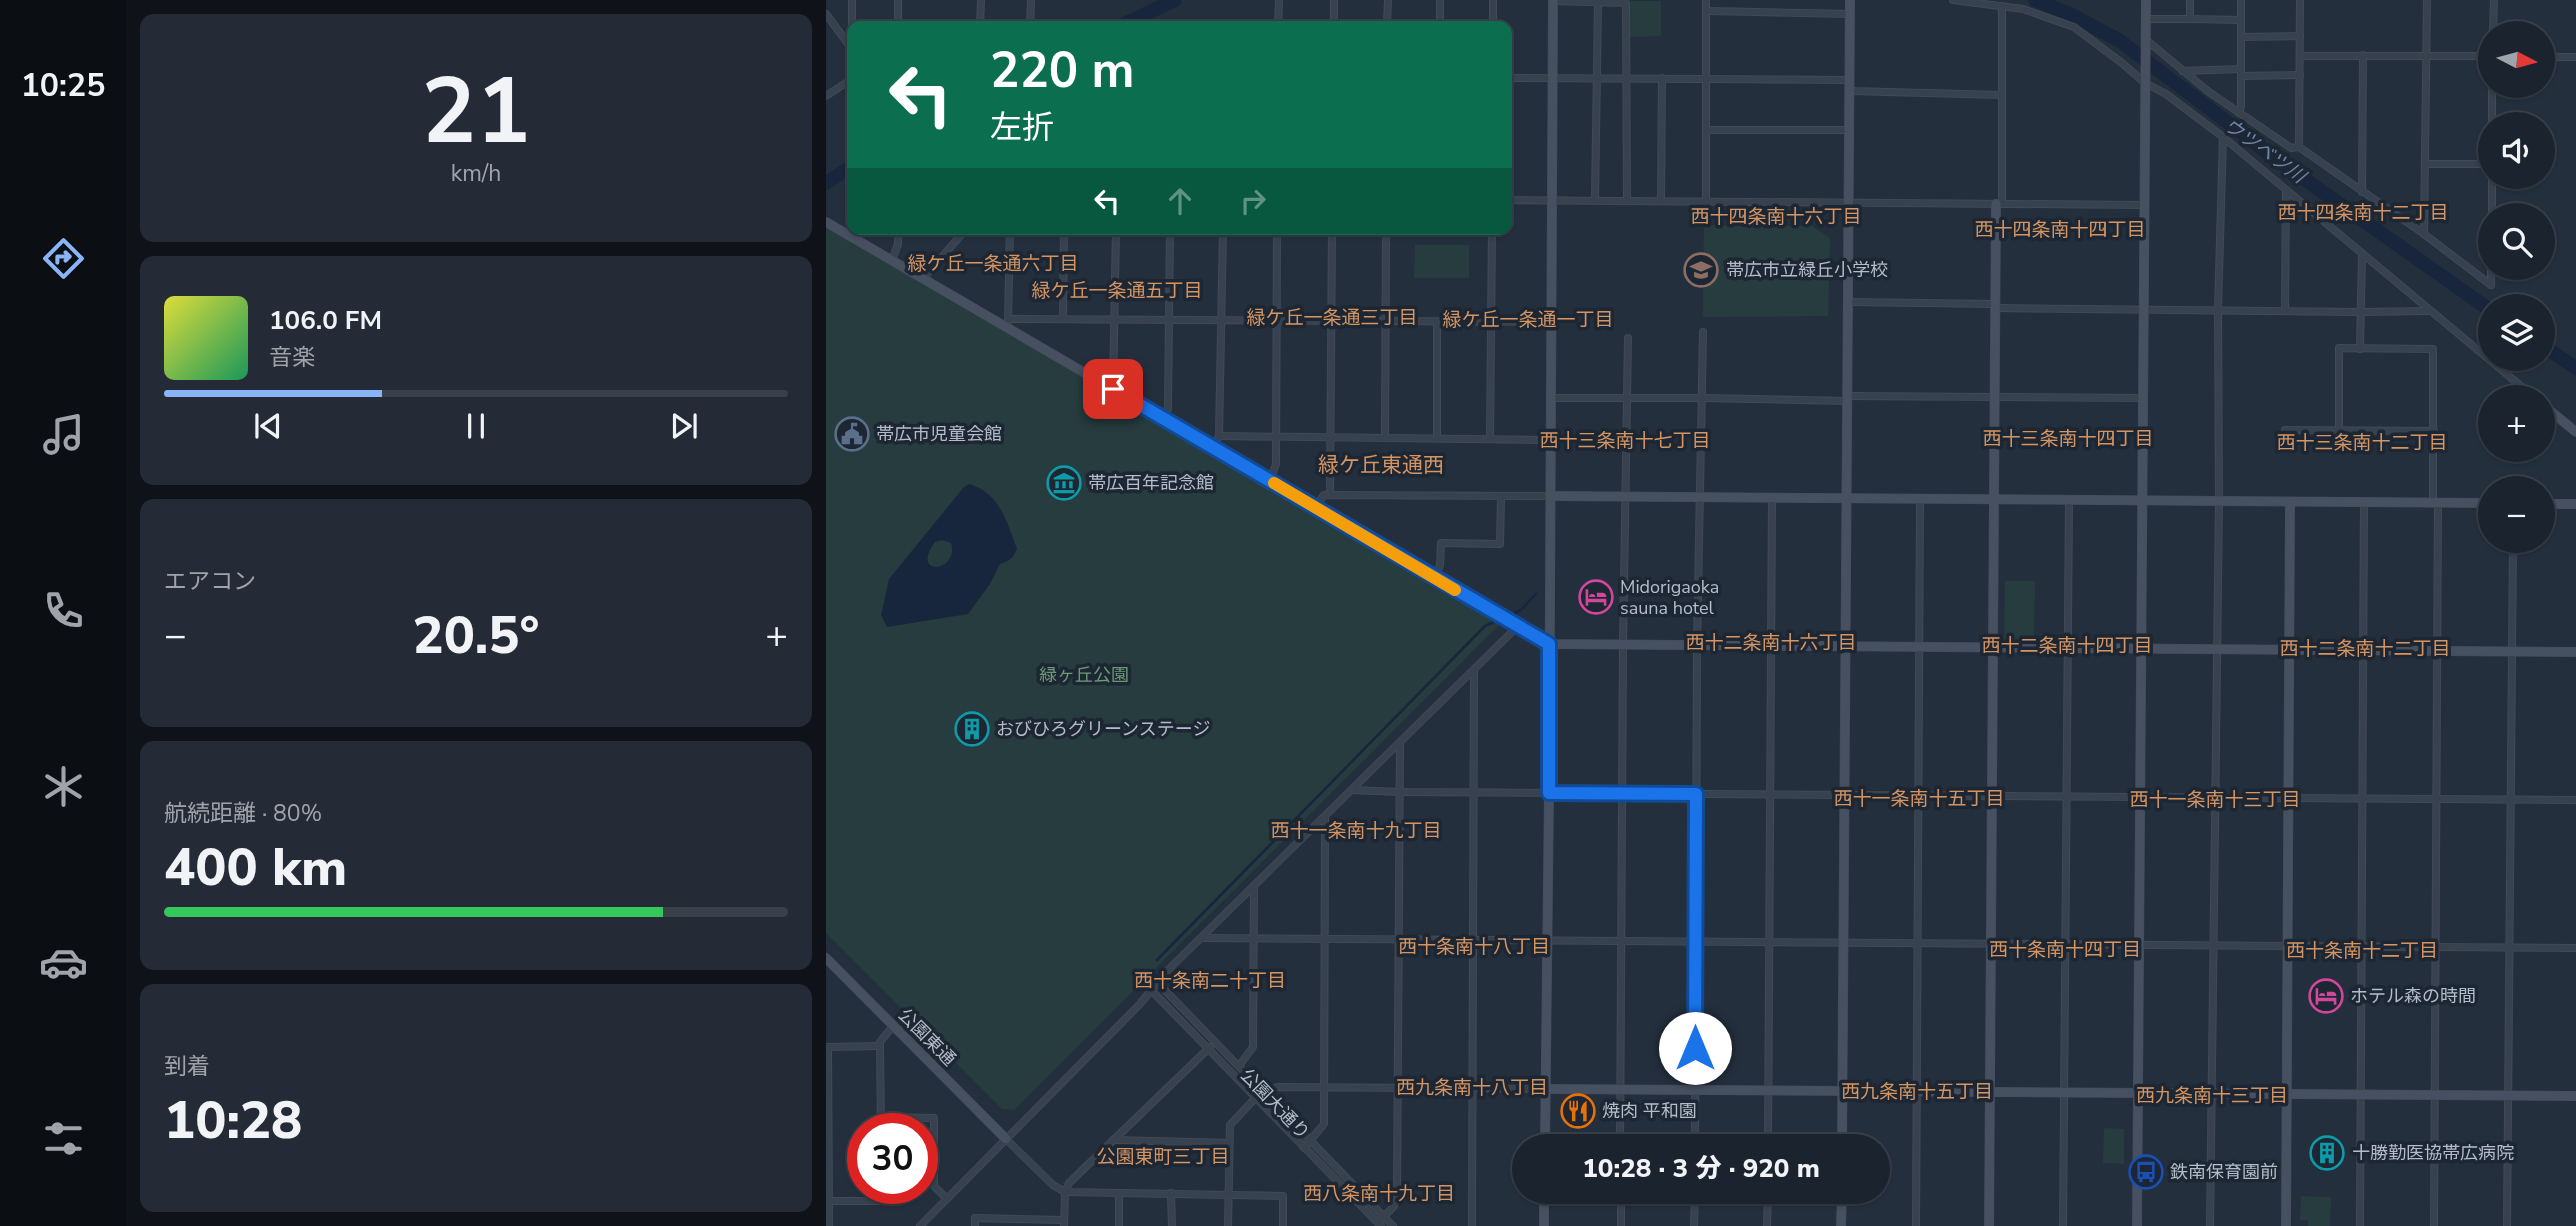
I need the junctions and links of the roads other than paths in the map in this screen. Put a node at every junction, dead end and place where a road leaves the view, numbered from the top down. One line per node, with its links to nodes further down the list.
1 (852, 0): 28 (street)
2 (898, 0): 29 (street)
3 (981, 0): 30 (street)
4 (1031, 0): 31 (street)
5 (1279, 0): 32 (street)
6 (1334, 0): 33 (street)
7 (1388, 0): 34 (street)
8 (1440, 0): 35 (street)
9 (1493, 0): 36 (street)
10 (1553, 0): 20 (street); 55 (street)
11 (1706, 0): 22 (street)
12 (1850, 0): 23 (street)
13 (1953, 0): 21 (street)
14 (2146, 0): 25 (street)
15 (2190, 0): 26 (street)
16 (2241, 0): 27 (street)
17 (2300, 0): 38 (street)
18 (2427, 0): 44 (street)
19 (2494, 0): 37 (street)
20 (1598, 2): 52 (street); 53 (street)
21 (2002, 6): 57 (street); 60 (street)
22 (1706, 11): 23 (street); 56 (street)
23 (1850, 13): 59 (street)
24 (826, 14): 40 (street)
25 (2146, 19): 26 (street); 41 (street)
26 (2190, 19): 27 (street)
27 (2241, 20): 39 (street)
28 (852, 21)
29 (898, 21)
30 (980, 21)
31 (1030, 21)
32 (1278, 21)
33 (1334, 21)
34 (1387, 21)
35 (1440, 21)
36 (1493, 21)
37 (2493, 21)
38 (2300, 36): 39 (street); 43 (street)
39 (2241, 37): 49 (street)
40 (847, 42)
41 (2145, 43): 48 (street); 57 (street)
42 (2363, 55): 43 (street); 44 (street); 70 (street)
43 (2300, 56): 50 (street)
44 (2427, 56): 45 (street); 67 (street)
45 (2478, 56)
46 (2555, 57): 47 (street)
47 (2576, 57)
48 (2183, 71): 49 (street); 62 (street)
49 (2241, 73): 50 (street); 62 (street)
50 (2300, 75): 66 (street)
51 (1512, 78): 55 (street)
52 (1596, 78): 53 (street); 55 (street); 73 (street)
53 (1627, 78): 54 (street); 74 (street)
54 (1662, 78): 56 (street); 75 (street)
55 (1552, 79): 72 (street)
56 (1707, 79): 59 (street); 63 (street)
57 (2145, 79): 65 (street); 79 (street)
58 (847, 82): 61 (street)
59 (1849, 86): 60 (street); 64 (street)
60 (2002, 95): 78 (street)
61 (826, 96)
62 (2239, 113): 66 (street)
63 (1706, 130): 64 (street); 76 (street)
64 (1849, 130): 77 (street)
65 (2223, 137): 69 (street); 102 (street)
66 (2299, 147): 70 (street)
67 (2425, 164): 68 (street); 82 (street)
68 (2478, 164)
69 (2286, 190): 95 (street); 103 (street)
70 (2362, 192): 82 (street)
71 (1512, 200): 72 (street)
72 (1552, 200): 73 (street); 116 (street)
73 (1595, 201): 74 (street)
74 (1627, 201): 75 (street)
75 (1661, 201): 76 (street)
76 (1706, 201): 77 (street)
77 (1848, 203): 78 (street); 99 (street)
78 (1999, 204): 79 (street); 100 (street)
79 (2145, 205): 101 (street)
80 (826, 222): 81 (street)
81 (847, 234)
82 (2424, 234): 97 (street)
83 (849, 235): 96 (street)
84 (898, 235): 96 (street)
85 (961, 235): 98 (street)
86 (1010, 235): 115 (street)
87 (1064, 235): 106 (street)
88 (1116, 235): 107 (street)
89 (1170, 235): 108 (street)
90 (1223, 235): 109 (street)
91 (1277, 235): 110 (street)
92 (1332, 235): 111 (street)
93 (1386, 235): 112 (street)
94 (1492, 235): 114 (street)
95 (2362, 255): 104 (street); 105 (street)
96 (892, 260): 98 (street)
97 (2478, 275)
98 (923, 278): 115 (street)
99 (1848, 302): 100 (street); 127 (street)
100 (1996, 306): 101 (street); 125 (street)
101 (2145, 309): 102 (street); 126 (street)
102 (2218, 309): 103 (street); 153 (street)
103 (2286, 310): 105 (street)
104 (2429, 311): 105 (street); 120 (street)
105 (2361, 312): 119 (street)
106 (1063, 319): 107 (street); 115 (street)
107 (1115, 320): 108 (street); 121 (street)
108 (1169, 320): 109 (street); 129 (street)
109 (1222, 320): 110 (street); 134 (street)
110 (1276, 321): 111 (street); 135 (street)
111 (1332, 321): 112 (street); 136 (street)
112 (1384, 321): 113 (street); 137 (street)
113 (1437, 322): 114 (street); 138 (street)
114 (1492, 322): 116 (street); 139 (street)
115 (1008, 323): 121 (street)
116 (1551, 323): 122 (street)
117 (1703, 332): 124 (street)
118 (1628, 338): 123 (street)
119 (2360, 349): 131 (street); 132 (street)
120 (2518, 385)
121 (1113, 389): 129 (street)
122 (1551, 398): 123 (street); 140 (street)
123 (1627, 398): 124 (street); 146 (street)
124 (1701, 398): 127 (street); 147 (street)
125 (1995, 398): 126 (street); 127 (street); 151 (street)
126 (2144, 398): 154 (street)
127 (1847, 399): 149 (street)
128 (2555, 415): 133 (street)
129 (1163, 419): 141 (street)
130 (2285, 430): 131 (street)
131 (2339, 432): 132 (street)
132 (2434, 432): 157 (street)
133 (2576, 432)
134 (1219, 436): 135 (street); 141 (street)
135 (1276, 437): 136 (street); 142 (street)
136 (1331, 437): 137 (street); 143 (street)
137 (1385, 438): 138 (street)
138 (1437, 438): 139 (street)
139 (1490, 438): 140 (street)
140 (1551, 440): 144 (street)
141 (1214, 448): 142 (street)
142 (1270, 481): 161 (street)
143 (1330, 495): 145 (street); 161 (street)
144 (1550, 496): 145 (street); 146 (street); 165 (street)
145 (1501, 497): 163 (street)
146 (1625, 497): 147 (street); 166 (street)
147 (1699, 498): 148 (street); 168 (street)
148 (1772, 498): 149 (street); 167 (street)
149 (1846, 499): 150 (street); 169 (street)
150 (1920, 499): 151 (street); 170 (street)
151 (1995, 500): 152 (street); 171 (street)
152 (2069, 500): 154 (street); 172 (street)
153 (2219, 501): 154 (street); 155 (street); 174 (street)
154 (2143, 502): 173 (street)
155 (2290, 502): 156 (street); 175 (street)
156 (2364, 502): 157 (street); 176 (street)
157 (2436, 503): 158 (street); 177 (street)
158 (2478, 503)
159 (2555, 504): 160 (street)
160 (2576, 504)
161 (1315, 507): 163 (street)
162 (2513, 553): 178 (street)
163 (1435, 577): 164 (street)
164 (1518, 626): 165 (street); 180 (street)
165 (1549, 644): 166 (street); 185 (street)
166 (1623, 645): 168 (street); 186 (street)
167 (1770, 645): 168 (street); 169 (street); 188 (street)
168 (1697, 646): 187 (street)
169 (1844, 646): 170 (street); 189 (street)
170 (1920, 647): 171 (street); 190 (street)
171 (1993, 648): 172 (street); 191 (street)
172 (2067, 648): 173 (street); 192 (street)
173 (2141, 649): 174 (street); 193 (street)
174 (2216, 649): 175 (street); 194 (street)
175 (2290, 650): 176 (street); 195 (street)
176 (2364, 650): 177 (street); 196 (street)
177 (2437, 650): 178 (street); 198 (street)
178 (2512, 651): 179 (street); 197 (street)
179 (2576, 652)
180 (1474, 671): 181 (street); 184 (street)
181 (1400, 744): 182 (street); 183 (street)
182 (1352, 790): 183 (street); 200 (street)
183 (1400, 792): 184 (street); 205 (street)
184 (1474, 792): 185 (street); 206 (street)
185 (1549, 793): 186 (street); 207 (street)
186 (1622, 793): 187 (street); 208 (street)
187 (1696, 794): 188 (street); 209 (street)
188 (1770, 794): 189 (street); 210 (street)
189 (1844, 795): 190 (street); 211 (street)
190 (1919, 795): 191 (street); 212 (street)
191 (1992, 796): 192 (street); 213 (street)
192 (2066, 796): 193 (street); 214 (street)
193 (2141, 796): 194 (street); 215 (street)
194 (2215, 798): 195 (street); 216 (street)
195 (2289, 798): 196 (street); 217 (street)
196 (2362, 799): 198 (street); 218 (street)
197 (2510, 799): 198 (street); 199 (street); 220 (street)
198 (2437, 800): 219 (street)
199 (2576, 800)
200 (1325, 817): 201 (street); 204 (street)
201 (1254, 887): 202 (street); 203 (street)
202 (1202, 938): 203 (street); 223 (street)
203 (1253, 939): 204 (street); 230 (street)
204 (1324, 939): 205 (street); 231 (street)
205 (1399, 940): 206 (street); 232 (street)
206 (1474, 941): 207 (street); 233 (street)
207 (1548, 942): 208 (street); 234 (street)
208 (1621, 942): 209 (street); 235 (street)
209 (1695, 942): 210 (street); 236 (street)
210 (1770, 942): 211 (street); 237 (street)
211 (1843, 943): 212 (street); 239 (street)
212 (1917, 944): 213 (street); 240 (street)
213 (1991, 944): 214 (street); 241 (street)
214 (2066, 945): 215 (street); 242 (street)
215 (2139, 945): 216 (street); 243 (street)
216 (2212, 945): 217 (street); 244 (street)
217 (2288, 946): 218 (street); 245 (street)
218 (2360, 947): 219 (street); 246 (street)
219 (2435, 947): 220 (street); 247 (street)
220 (2509, 948): 221 (street); 248 (street)
221 (2576, 948)
222 (826, 958): 225 (street, 公園東通)
223 (1157, 982): 224 (street); 226 (street, 公園大通り)
224 (1151, 990): 229 (street, 公園大通り); 257 (street)
225 (893, 1026): 227 (street); 257 (street, 公園東通)
226 (1214, 1043): 229 (street); 230 (street, 公園大通り)
227 (880, 1046): 228 (street); 251 (street)
228 (827, 1047): 268 (street)
229 (1207, 1049): 250 (street, 公園大通り); 258 (street)
230 (1239, 1066): 238 (street, 公園大通り)
231 (1325, 1087): 232 (street); 238 (street); 259 (street)
232 (1399, 1088): 233 (street); 275 (street)
233 (1471, 1089): 234 (street); 286 (street)
234 (1545, 1089): 235 (street); 252 (street)
235 (1620, 1090): 236 (street); 253 (street)
236 (1695, 1090): 237 (street); 254 (street)
237 (1769, 1090): 239 (street); 255 (street)
238 (1262, 1091): 250 (street); 259 (street, 公園大通り)
239 (1843, 1091): 240 (street); 256 (street)
240 (1916, 1091): 241 (street); 292 (street)
241 (1990, 1092): 242 (street); 293 (street)
242 (2064, 1093): 243 (street); 294 (street)
243 (2138, 1094): 244 (street); 295 (street)
244 (2212, 1094): 245 (street); 296 (street)
245 (2287, 1095): 246 (street); 297 (street)
246 (2361, 1095): 247 (street); 298 (street)
247 (2434, 1096): 248 (street); 299 (street)
248 (2507, 1096): 249 (street); 300 (street)
249 (2576, 1096)
250 (1256, 1098): 260 (street); 261 (street, 公園大通り)
251 (881, 1113)
252 (1545, 1134)
253 (1620, 1134)
254 (1695, 1134)
255 (1768, 1134)
256 (1842, 1134)
257 (1006, 1139): 263 (street); 267 (street)
258 (1113, 1140): 260 (street); 263 (street)
259 (1311, 1141): 261 (street); 275 (street, 公園大通り)
260 (1229, 1143): 266 (street)
261 (1304, 1148): 277 (street, 公園大通り)
262 (938, 1190): 267 (street)
263 (1065, 1192): 264 (street); 276 (street)
264 (1119, 1193): 265 (street); 281 (street)
265 (1171, 1193): 266 (street); 282 (street)
266 (1229, 1194): 283 (street); 284 (street)
267 (947, 1199): 279 (street)
268 (827, 1200): 269 (street); 278 (street)
269 (847, 1200)
270 (1544, 1204): 287 (street)
271 (1621, 1204): 288 (street)
272 (1695, 1204): 289 (street)
273 (1768, 1204): 290 (street)
274 (1842, 1204): 291 (street)
275 (1383, 1217): 277 (street); 285 (street, 公園大通り)
276 (1064, 1223): 280 (street)
277 (1379, 1224)
278 (829, 1226)
279 (920, 1226)
280 (975, 1226)
281 (1119, 1226)
282 (1172, 1226)
283 (1228, 1226)
284 (1283, 1226)
285 (1393, 1226)
286 (1472, 1226)
287 (1544, 1226)
288 (1621, 1226)
289 (1694, 1226)
290 (1767, 1226)
291 (1841, 1226)
292 (1916, 1226)
293 (1989, 1226)
294 (2063, 1226)
295 (2137, 1226)
296 (2210, 1226)
297 (2286, 1226)
298 (2360, 1226)
299 (2434, 1226)
300 (2507, 1226)

